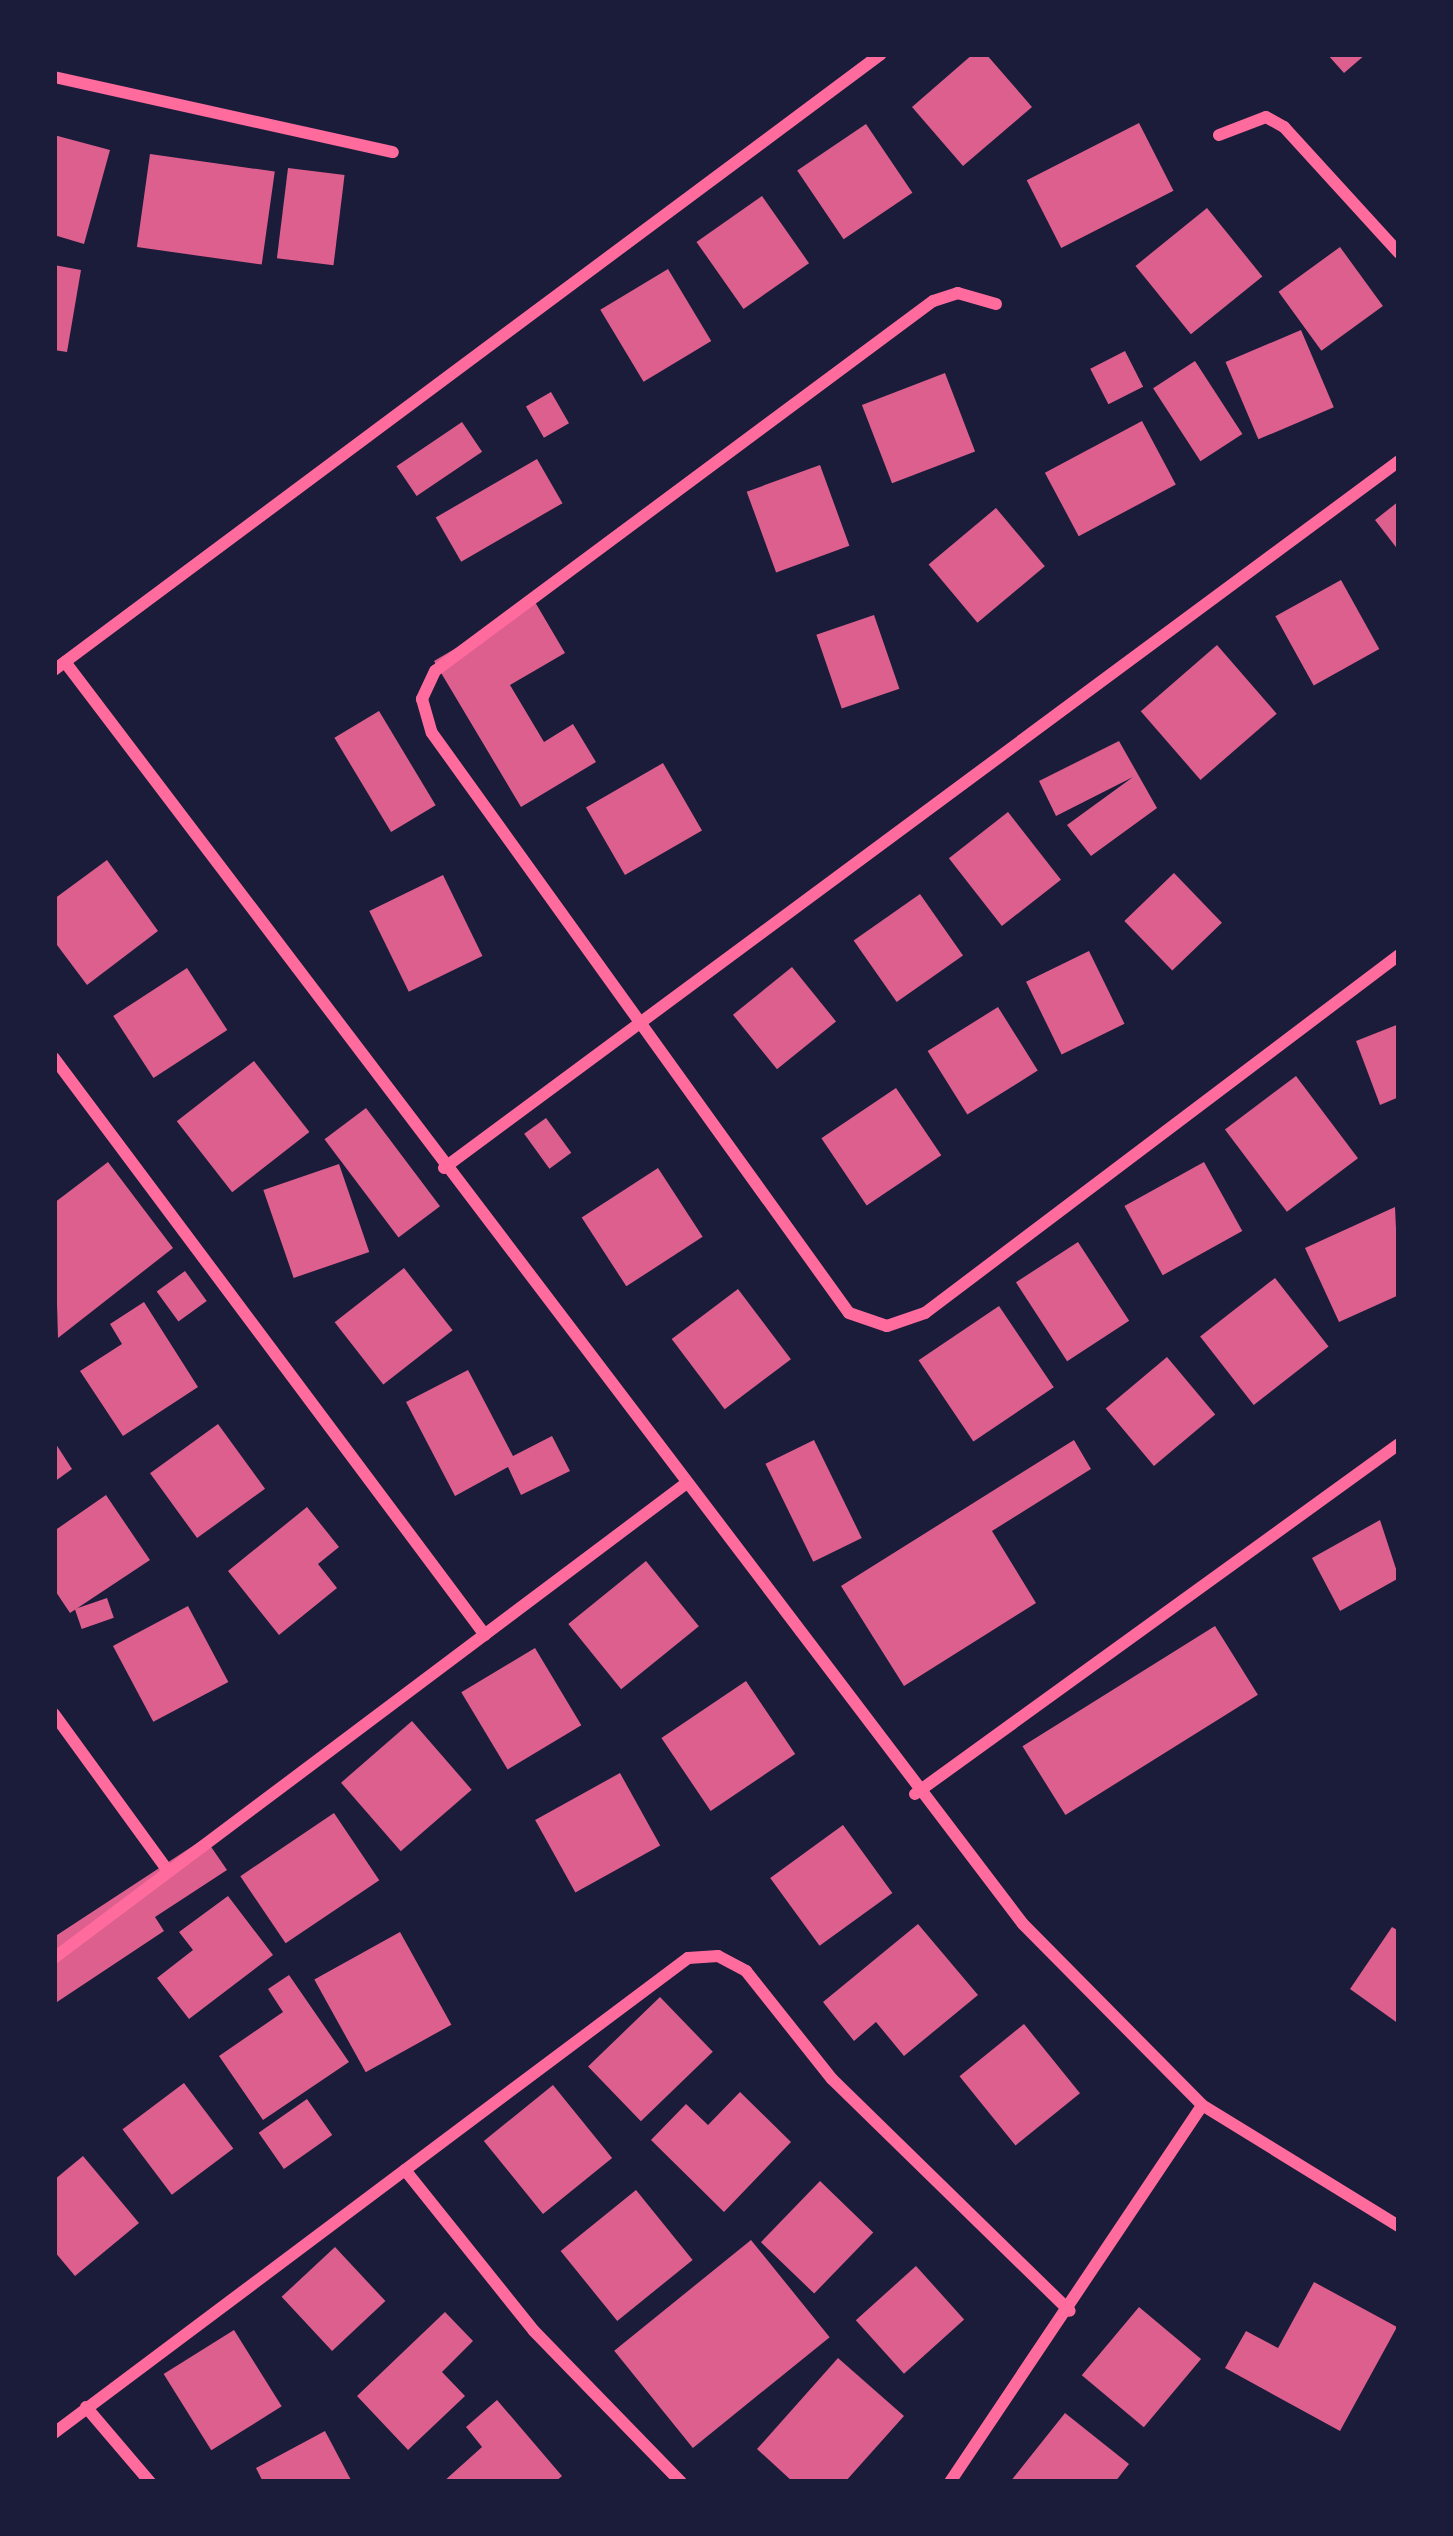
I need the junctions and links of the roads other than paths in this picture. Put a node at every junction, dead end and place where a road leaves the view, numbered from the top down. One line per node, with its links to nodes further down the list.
1 (881, 54): 8 (street)
2 (54, 77): 4 (street)
3 (1219, 135): 5 (street)
4 (393, 152)
5 (1399, 254)
6 (996, 304): 10 (street)
7 (1399, 460): 10 (street)
8 (59, 666): 12 (street)
9 (1399, 956): 10 (street)
10 (634, 1028): 12 (street)
11 (54, 1058): 15 (street)
12 (444, 1168): 14 (street)
13 (1399, 1444): 17 (street)
14 (684, 1485): 15 (street); 17 (street)
15 (484, 1635): 18 (street)
16 (54, 1714): 18 (street)
17 (915, 1794): 20 (street)
18 (169, 1872): 19 (street)
19 (54, 1958)
20 (1202, 2105): 22 (street); 23 (street)
21 (405, 2170): 23 (street); 24 (street); 27 (street)
22 (1399, 2226)
23 (1070, 2311): 28 (street)
24 (86, 2407): 25 (street); 26 (street)
25 (54, 2433)
26 (149, 2482)
27 (681, 2482)
28 (950, 2482)

